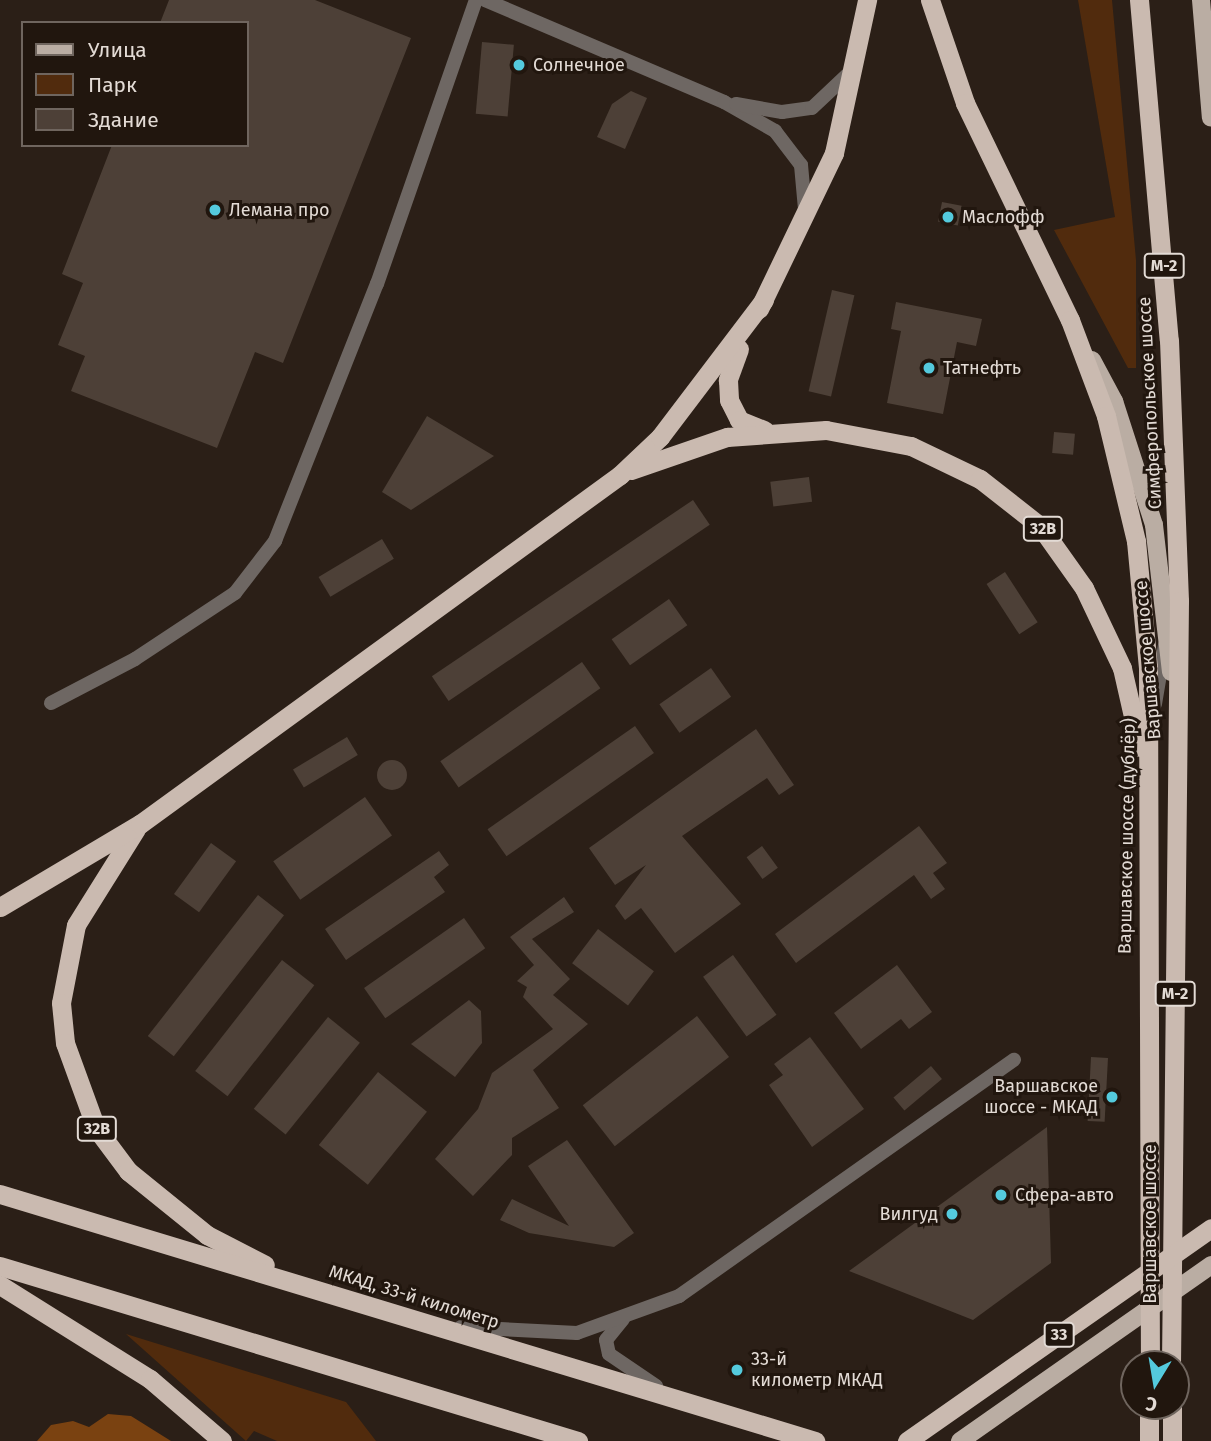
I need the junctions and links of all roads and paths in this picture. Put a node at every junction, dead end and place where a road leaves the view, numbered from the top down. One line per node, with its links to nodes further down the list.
1 (476, 0): 17 (street)
2 (485, 0): 8 (street)
3 (867, 0): 7 (highway)
4 (930, 0): 12 (highway, Варшавское шоссе)
5 (1139, 0): 15 (highway, Симферопольское шоссе / М-2)
6 (1201, 0): 9 (main road)
7 (859, 56): 8 (street); 10 (highway)
8 (724, 102): 10 (street)
9 (1211, 118)
10 (806, 221): 11 (highway)
11 (764, 300): 13 (highway); 14 (highway)
12 (1070, 320): 16 (main road, Варшавское шоссе); 18 (highway, Варшавское шоссе (дублёр))
13 (779, 432): 14 (highway, 32B); 19 (highway, 32B)
14 (620, 475): 21 (highway)
15 (1178, 533): 16 (street); 20 (highway, Симферопольское шоссе / М-2)
16 (1167, 630): 18 (street); 20 (main road, Варшавское шоссе)
17 (51, 703)
18 (1149, 735): 19 (highway, Варшавское шоссе (дублёр))
19 (1150, 795): 32 (highway, Варшавское шоссе (дублёр))
20 (1182, 805): 33 (highway, Варшавское шоссе / М-2)
21 (140, 824): 22 (highway); 29 (highway, 32B)
22 (0, 907)
23 (1014, 1060): 30 (street)
24 (0, 1194): 29 (highway, МКАД, 33-й километр)
25 (1211, 1228): 40 (highway, 33)
26 (1211, 1265): 41 (main road)
27 (0, 1266): 38 (highway)
28 (0, 1284): 37 (highway)
29 (370, 1306): 31 (highway, МКАД, 33-й километр)
30 (624, 1318): 31 (street); 34 (street)
31 (412, 1319): 34 (highway, МКАД, 33-й километр)
32 (1150, 1350)
33 (1171, 1350)
34 (716, 1411): 39 (highway, МКАД, 33-й километр)
35 (1149, 1420): 42 (highway)
36 (1171, 1420): 43 (highway)
37 (222, 1441)
38 (578, 1441)
39 (815, 1441)
40 (908, 1441)
41 (960, 1441)
42 (1149, 1441)
43 (1172, 1441)

